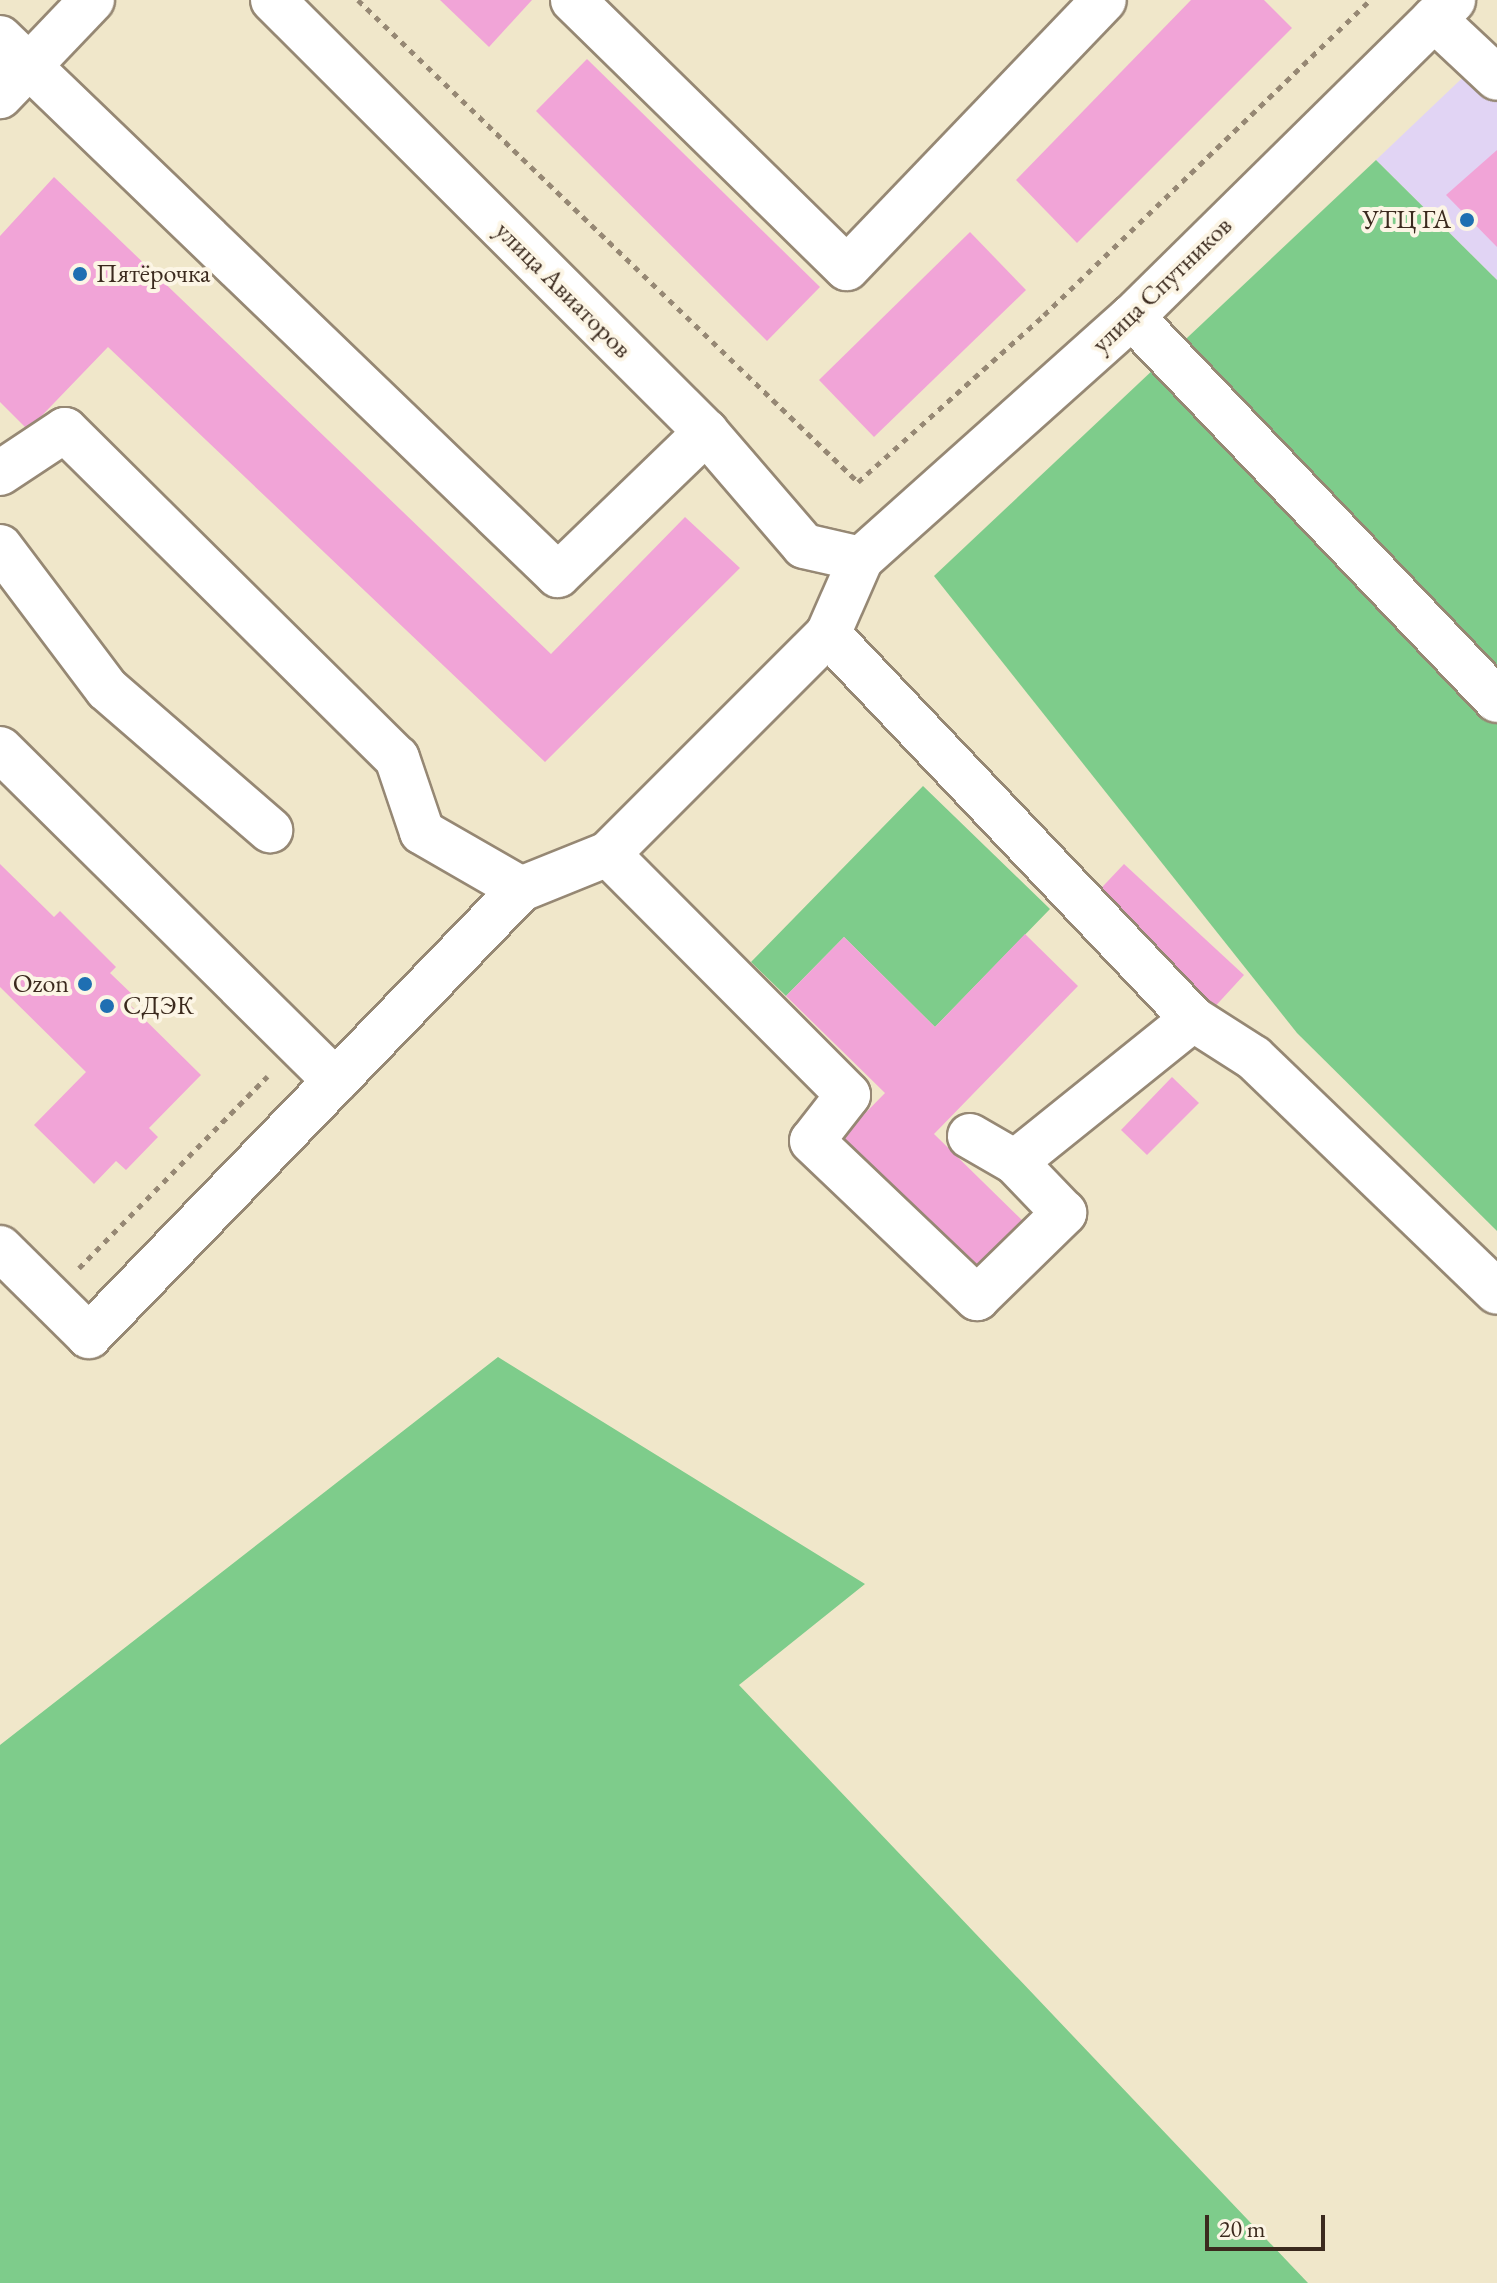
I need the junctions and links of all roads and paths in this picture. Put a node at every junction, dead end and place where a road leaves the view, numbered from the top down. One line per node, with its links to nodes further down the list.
1 (92, 0): 6 (street)
2 (273, 0): 9 (street, улица Авиаторов)
3 (573, 0): 4 (street)
4 (1104, 0)
5 (1444, 9): 7 (street); 8 (street, улица Спутников)
6 (10, 67): 9 (street)
7 (1497, 78)
8 (1132, 317): 12 (street, улица Спутников); 14 (street)
9 (706, 432): 12 (street, улица Авиаторов)
10 (0, 473): 18 (street)
11 (0, 547): 16 (street)
12 (861, 559): 13 (street)
13 (828, 634): 17 (street); 19 (street)
14 (1497, 700)
15 (0, 749): 21 (street)
16 (270, 830)
17 (608, 854): 18 (street); 23 (street)
18 (521, 889): 21 (street)
19 (1193, 1019): 23 (street); 25 (street)
20 (273, 1071): 26 (path)
21 (335, 1081): 26 (street)
22 (970, 1136): 23 (street)
23 (1015, 1162)
24 (0, 1248): 26 (street)
25 (1497, 1292)
26 (50, 1297)

